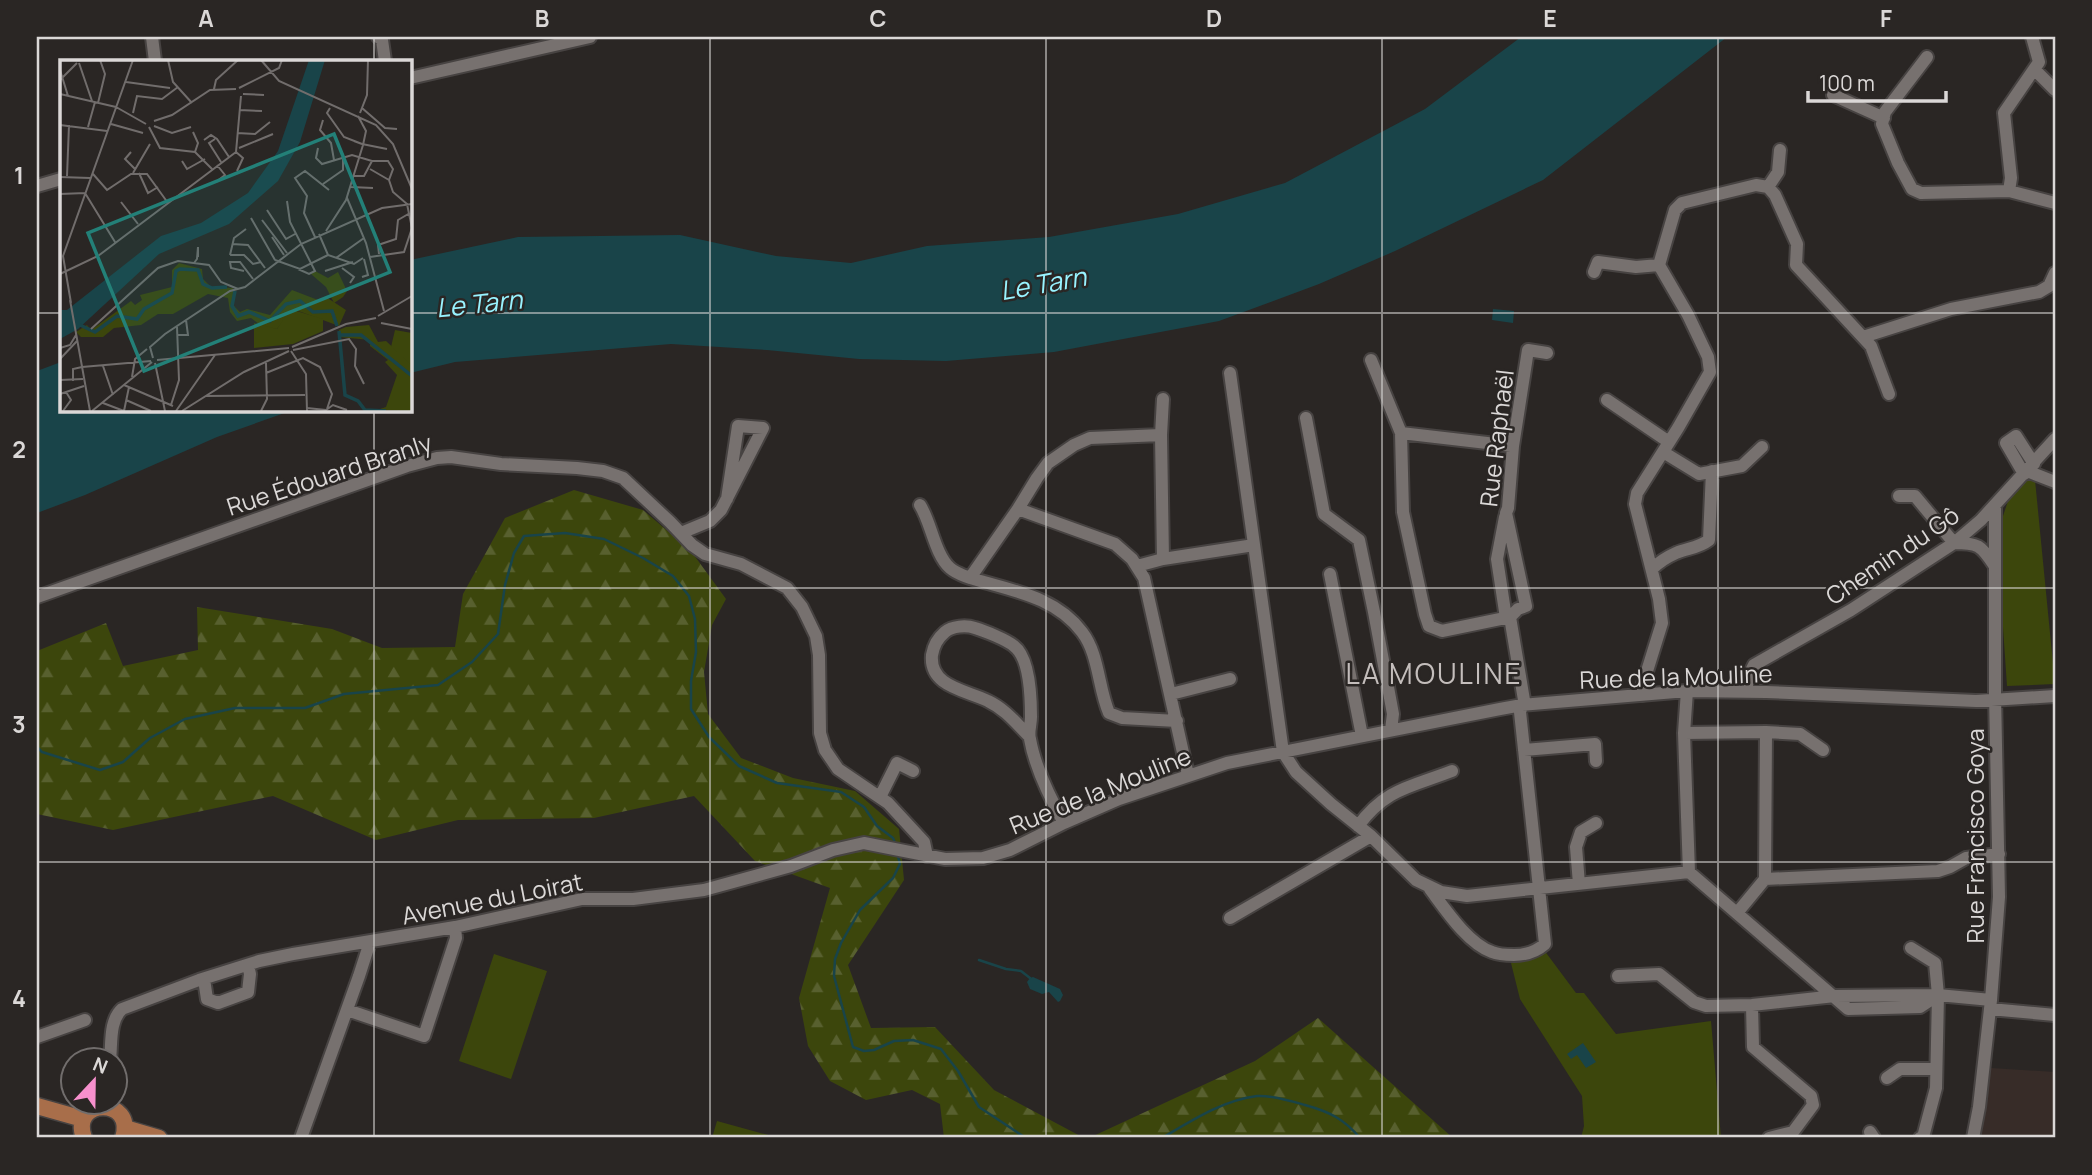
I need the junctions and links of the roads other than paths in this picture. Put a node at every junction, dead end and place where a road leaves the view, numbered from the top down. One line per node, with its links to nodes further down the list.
1 (152, 37): 7 (street)
2 (378, 37): 8 (street)
3 (590, 37): 5 (street)
4 (2032, 37): 9 (street)
5 (547, 42): 10 (street)
6 (1927, 57): 13 (street)
7 (155, 60)
8 (385, 60)
9 (2035, 70): 11 (street); 18 (street)
10 (411, 78)
11 (2055, 90)
12 (1833, 95): 13 (street)
13 (1884, 118): 18 (street)
14 (1780, 150): 17 (street)
15 (60, 179): 16 (street)
16 (37, 186)
17 (1768, 187): 20 (street); 23 (street)
18 (2009, 191): 19 (street)
19 (2055, 203)
20 (1659, 265): 21 (street); 35 (street)
21 (1594, 272)
22 (2055, 273): 23 (street)
23 (1863, 337): 27 (street)
24 (1547, 353): 34 (street, Rue Raphaël)
25 (1371, 360): 31 (street)
26 (1230, 373): 49 (street)
27 (1889, 394)
28 (1163, 399): 32 (street)
29 (1607, 400): 35 (street)
30 (1306, 418): 68 (street)
31 (1401, 433): 34 (street); 58 (street)
32 (1161, 435): 44 (street); 51 (street)
33 (2055, 440): 37 (street, Chemin du Gô)
34 (1513, 446): 45 (street, Rue Raphaël)
35 (1666, 447): 38 (street); 54 (street)
36 (1762, 447): 38 (street)
37 (2028, 470): 39 (street); 43 (street, Chemin du Gô)
38 (1712, 471): 54 (street)
39 (2055, 482)
40 (1899, 496): 48 (street)
41 (727, 499): 41 (street); 47 (street)
42 (920, 505): 56 (street)
43 (1995, 505): 46 (street, Chemin du Gô); 52 (street, Rue Francisco Goya)
44 (1018, 509): 53 (street); 56 (street)
45 (1506, 513): 58 (street); 58 (street, Rue Raphaël)
46 (1982, 520): 48 (street, Chemin du Gô); 50 (street)
47 (681, 533): 57 (street, Rue Édouard Branly); 80 (street, Rue Édouard Branly)
48 (1954, 543): 50 (street); 61 (street, Chemin du Gô)
49 (1254, 545): 51 (street); 75 (street)
50 (1984, 549): 52 (street)
51 (1163, 559): 53 (street)
52 (1994, 565): 65 (street, Rue Francisco Goya)
53 (1137, 566): 62 (street)
54 (1652, 569): 63 (street)
55 (1330, 575): 72 (street)
56 (970, 578): 67 (street)
57 (37, 597)
58 (1508, 617): 66 (street)
59 (1230, 679): 62 (street)
60 (1687, 691): 61 (street, Rue de la Mouline); 63 (street, Rue de la Mouline); 70 (street)
61 (1746, 691): 65 (street, Rue de la Mouline)
62 (1171, 694): 67 (street)
63 (1643, 695): 66 (street, Rue de la Mouline)
64 (2055, 696): 65 (street, Rue de la Mouline)
65 (1995, 700): 86 (street, Rue Francisco Goya)
66 (1522, 705): 68 (street, Rue de la Mouline); 73 (street)
67 (1177, 721): 79 (street)
68 (1391, 730): 72 (street, Rue de la Mouline)
69 (1766, 732): 70 (street); 74 (street); 89 (street)
70 (1685, 733): 88 (street)
71 (1029, 736): 71 (street); 81 (street)
72 (1362, 736): 75 (street, Rue de la Mouline)
73 (1524, 750): 76 (street); 92 (street)
74 (1823, 750)
75 (1283, 752): 79 (street, Rue de la Mouline); 83 (street)
76 (1596, 761)
77 (913, 771): 80 (street)
78 (1452, 771): 83 (street)
79 (1188, 775): 81 (street, Rue de la Mouline)
80 (880, 797): 87 (street, Rue Édouard Branly)
81 (1064, 823): 87 (street, Rue de la Mouline)
82 (1596, 824): 90 (street)
83 (1358, 825): 84 (street)
84 (1371, 836): 91 (street); 94 (street)
85 (864, 843): 87 (street, Rue de la Mouline); 95 (street, Avenue du Loirat)
86 (1998, 854): 89 (street); 104 (street, Rue Francisco Goya)
87 (927, 856)
88 (1689, 872): 90 (street); 93 (street)
89 (1765, 879): 93 (street)
90 (1579, 884): 92 (street)
91 (1427, 885): 92 (street); 92 (street)
92 (1540, 889)
93 (1737, 913): 102 (street)
94 (1230, 918)
95 (455, 927): 96 (street, Avenue du Loirat); 105 (street)
96 (370, 942): 98 (street, Avenue du Loirat); 105 (street)
97 (1911, 948): 101 (street)
98 (248, 965): 100 (street, Avenue du Loirat); 100 (street)
99 (1618, 976): 103 (street)
100 (204, 979): 109 (street, Avenue du Loirat)
101 (1938, 995): 102 (street); 104 (street); 110 (street)
102 (1835, 996): 103 (street)
103 (1752, 1005): 120 (street)
104 (1991, 1005): 106 (street); 113 (street, Rue Francisco Goya)
105 (347, 1010): 119 (street)
106 (2055, 1015)
107 (85, 1020): 108 (street)
108 (37, 1037)
109 (111, 1046)
110 (1936, 1069): 111 (street); 121 (street)
111 (1887, 1077)
112 (37, 1106): 116 (main road)
113 (1979, 1107): 122 (street, Rue Francisco Goya); 123 (street, Rue Francisco Goya)
114 (89, 1116): 116 (main road)
115 (121, 1116): 117 (main road)
116 (81, 1132)
117 (124, 1133): 118 (main road)
118 (159, 1138)
119 (301, 1138)
120 (1769, 1138)
121 (1920, 1138)
122 (1973, 1138)
123 (1982, 1138)

